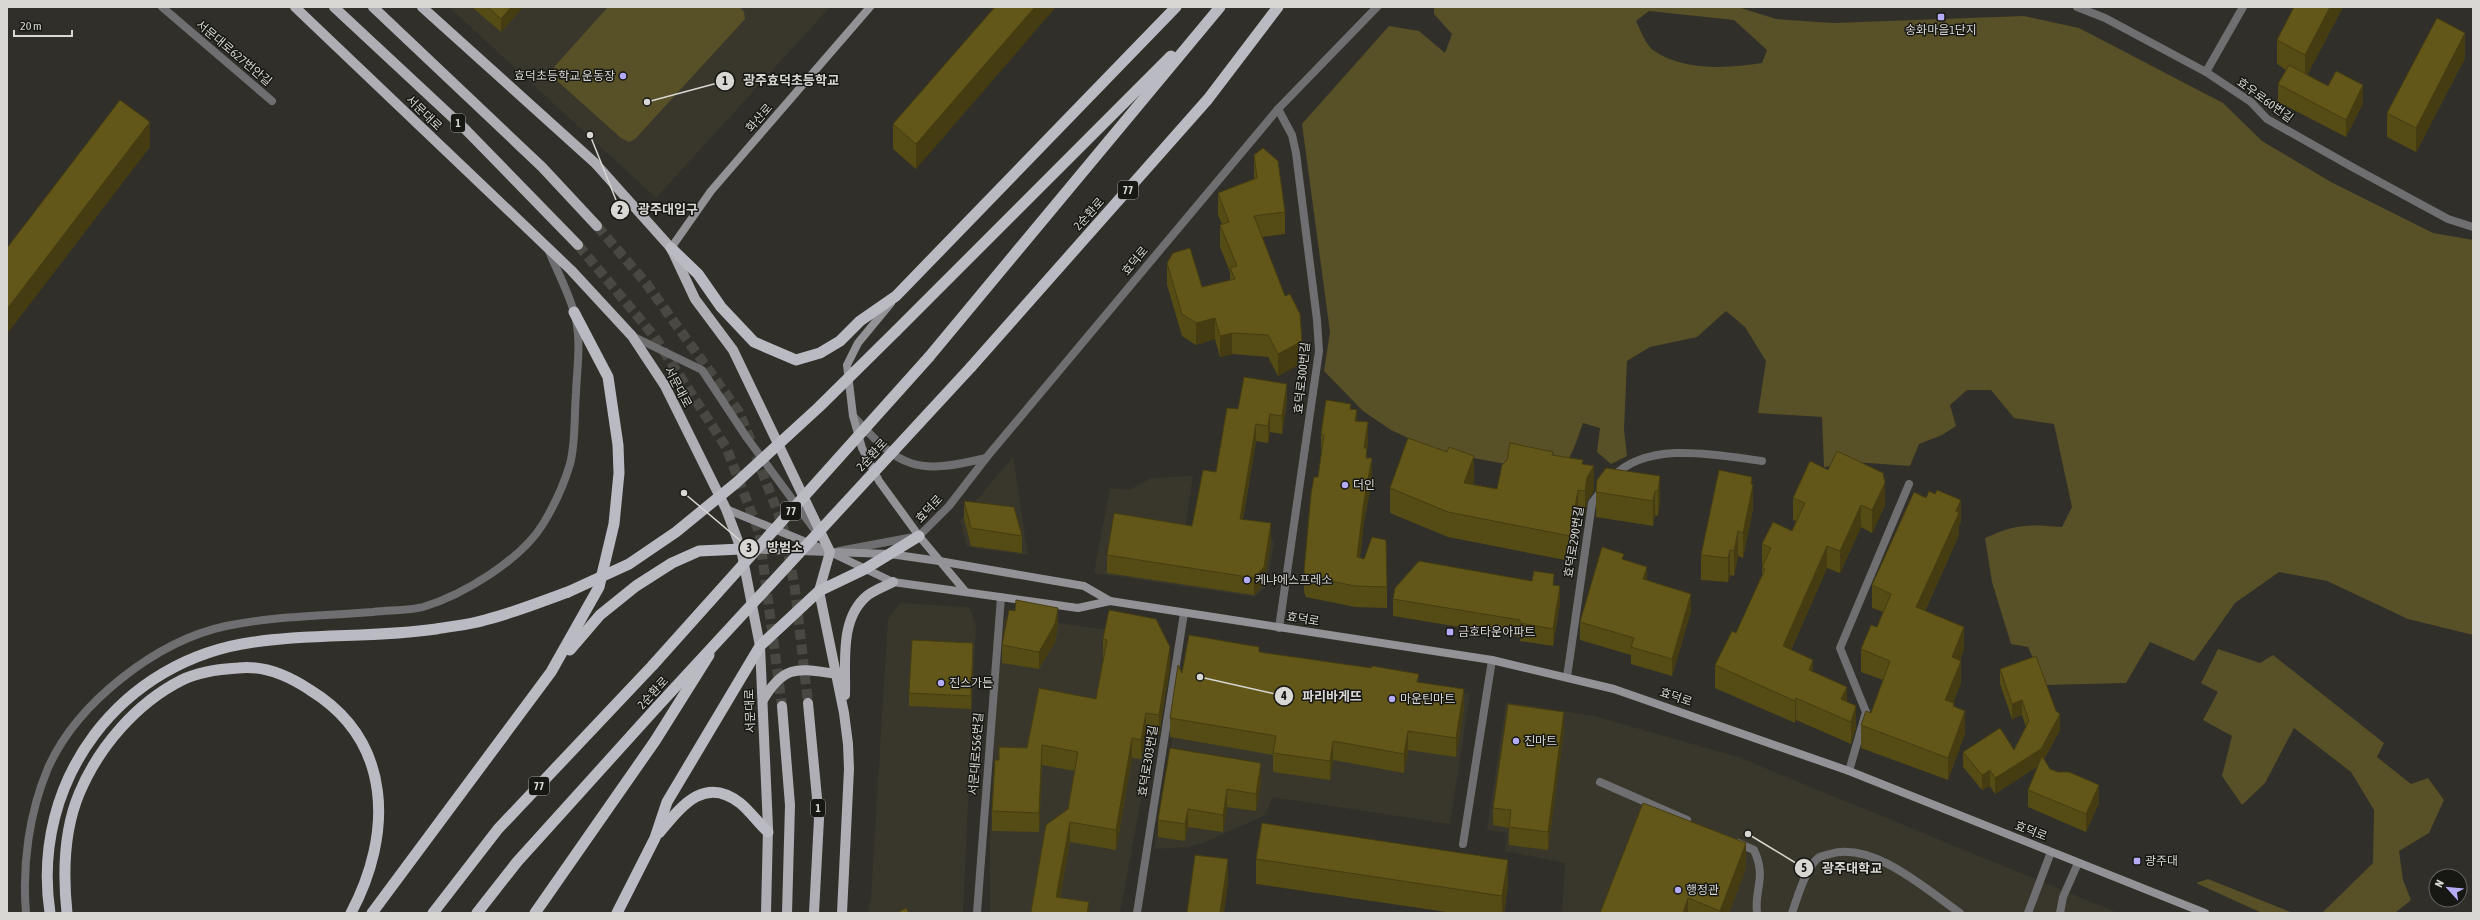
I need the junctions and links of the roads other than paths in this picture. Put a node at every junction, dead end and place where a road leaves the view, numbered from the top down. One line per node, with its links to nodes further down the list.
1 (162, 7): 14 (street, 서문대로627번안길)
2 (295, 7): 20 (main road, 서문대로)
3 (334, 7): 18 (main road, 서문대로 / 1)
4 (374, 7): 16 (main road, 1)
5 (422, 7): 19 (main road)
6 (870, 7): 19 (main road, 화산로)
7 (1176, 7): 21 (highway)
8 (1278, 7): 42 (highway, 2순환로 / 77, bridge)
9 (1377, 7): 15 (street, 효덕로)
10 (2077, 7): 13 (street, 효우로60번길)
11 (2243, 7): 13 (street)
12 (1219, 8): 62 (highway, bridge); 66 (highway, 2순환로 / 77, bridge)
13 (2206, 72): 17 (street, 효우로60번길)
14 (272, 101)
15 (1278, 109): 25 (street, 효덕로); 41 (street, 효덕로300번길)
16 (597, 226)
17 (2473, 227)
18 (578, 245)
19 (671, 248): 21 (highway); 31 (main road)
20 (549, 251): 22 (street); 23 (main road, 서문대로)
21 (896, 296): 24 (main road)
22 (574, 312): 45 (highway); 61 (street)
23 (632, 336): 28 (main road, 서문대로); 31 (street)
24 (853, 416): 25 (street); 29 (main road)
25 (986, 458): 29 (street, 효덕로)
26 (1762, 461): 47 (street, 효덕로290번길)
27 (1910, 484): 52 (street)
28 (726, 509): 30 (main road, 서문대로); 31 (main road, 효덕로)
29 (920, 536): 31 (street); 32 (highway); 33 (main road)
30 (741, 549): 31 (main road); 43 (main road, 서문대로); 45 (highway)
31 (830, 552): 32 (main road, 효덕로); 34 (main road, 효덕로); 36 (main road)
32 (890, 554): 33 (main road, 효덕로); 34 (highway)
33 (939, 561): 37 (main road); 39 (main road, 효덕로)
34 (865, 569): 35 (main road, 효덕로); 36 (highway)
35 (893, 582): 37 (main road, 효덕로); 51 (main road)
36 (819, 591): 43 (highway); 46 (main road)
37 (965, 591): 38 (main road, 효덕로)
38 (1001, 597): 39 (main road, 효덕로); 74 (street, 서문대로556번길)
39 (1110, 601): 40 (main road, 효덕로)
40 (1184, 613): 41 (main road, 효덕로); 75 (street, 효덕로303번길)
41 (1279, 628): 44 (main road, 효덕로)
42 (715, 645): 67 (highway, 2순환로 / 77, bridge); 68 (highway, bridge)
43 (760, 646): 48 (main road, 서문대로); 56 (highway)
44 (1492, 660): 47 (main road, 효덕로); 58 (street)
45 (551, 672): 65 (highway)
46 (837, 674): 48 (main road); 51 (main road)
47 (1567, 677): 52 (main road, 효덕로)
48 (762, 700): 55 (main road, 서문대로)
49 (808, 704): 72 (main road, 1)
50 (782, 706): 71 (main road)
51 (844, 713): 73 (main road)
52 (1849, 771): 59 (main road, 효덕로)
53 (1600, 782): 54 (street)
54 (1698, 825)
55 (768, 832): 56 (highway); 70 (main road, 서문대로)
56 (655, 838): 69 (highway)
57 (1726, 838): 76 (street)
58 (1463, 844)
59 (2051, 852): 60 (main road, 효덕로); 79 (street)
60 (2078, 863): 80 (street); 81 (main road, 효덕로)
61 (26, 913)
62 (50, 913)
63 (67, 913): 64 (highway)
64 (351, 913)
65 (372, 913)
66 (433, 913)
67 (477, 913)
68 (535, 913)
69 (617, 913)
70 (766, 913)
71 (787, 913)
72 (814, 913)
73 (842, 913)
74 (977, 913)
75 (1137, 913)
76 (1757, 913)
77 (1792, 913): 78 (street)
78 (1960, 913)
79 (2028, 913)
80 (2060, 913)
81 (2205, 913)

